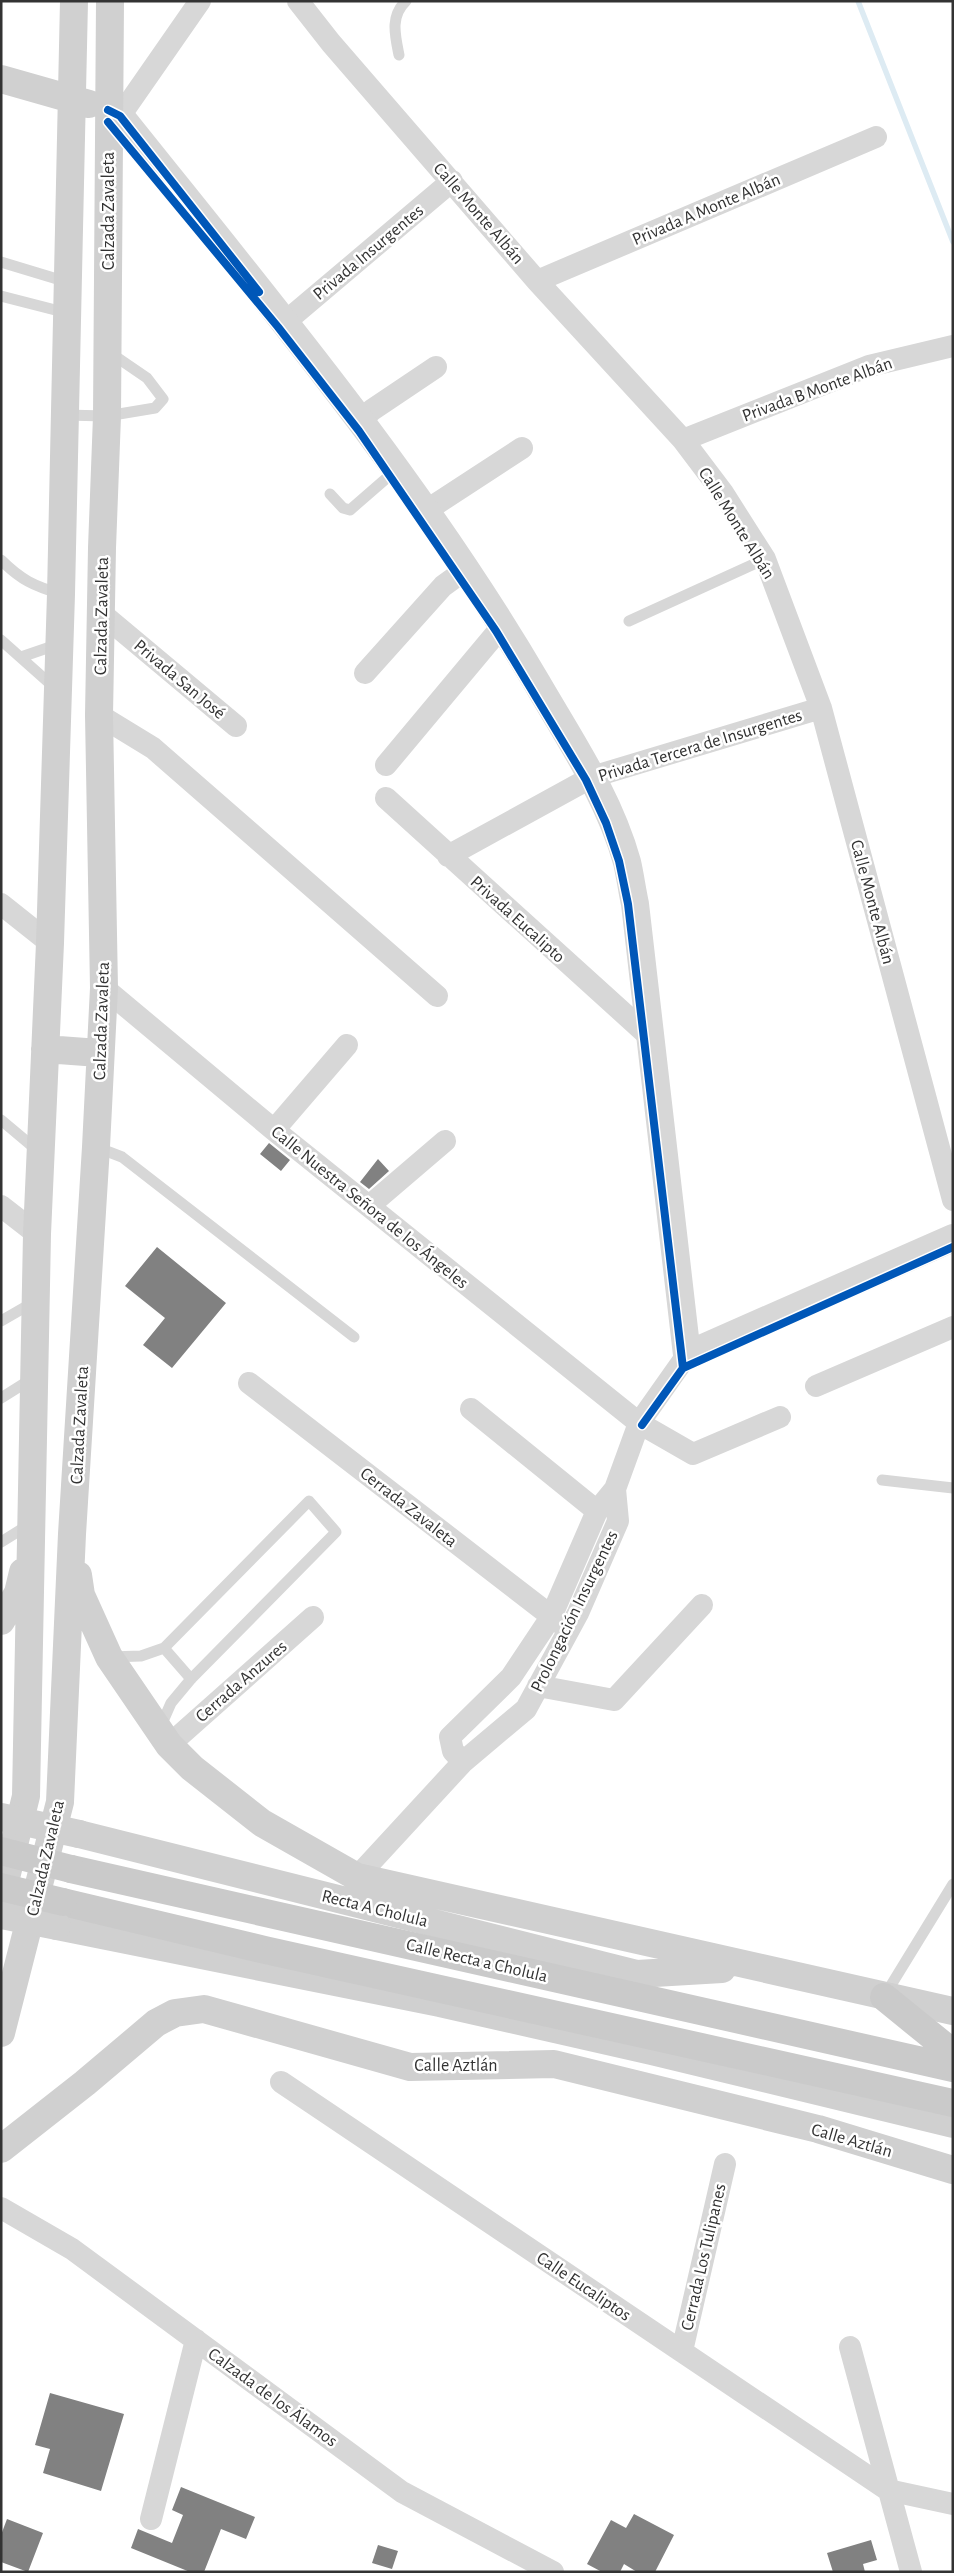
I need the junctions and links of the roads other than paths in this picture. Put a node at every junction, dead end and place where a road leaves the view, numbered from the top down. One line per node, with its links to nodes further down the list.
1 (74, 1): 8 (main road, Calzada Zavaleta)
2 (110, 1): 9 (main road, Calzada Zavaleta)
3 (200, 1): 9 (street)
4 (298, 1): 11 (street, Calle Monte Albán)
5 (406, 1): 6 (lane)
6 (399, 54)
7 (1, 79): 8 (main road)
8 (72, 99): 9 (main road); 14 (main road, Calzada Zavaleta)
9 (114, 113): 17 (street); 19 (main road, Calzada Zavaleta)
10 (876, 137): 13 (street, Privada A Monte Albán)
11 (452, 181): 13 (street, Calle Monte Albán); 17 (street, Privada Insurgentes)
12 (1, 262): 14 (lane)
13 (537, 281): 24 (street, Calle Monte Albán)
14 (68, 282): 16 (main road, Calzada Zavaleta)
15 (1, 296): 16 (lane)
16 (67, 313): 21 (main road, Calzada Zavaleta)
17 (284, 323): 23 (street)
18 (942, 348): 24 (street, Privada B Monte Albán)
19 (107, 350): 22 (main road, Calzada Zavaleta); 22 (lane)
20 (436, 366): 23 (street)
21 (64, 415): 22 (lane); 32 (main road, Calzada Zavaleta)
22 (107, 416): 33 (main road, Calzada Zavaleta)
23 (361, 420): 26 (street)
24 (683, 440): 29 (street, Calle Monte Albán)
25 (522, 448): 28 (street)
26 (396, 470): 27 (lane); 28 (street)
27 (330, 494)
28 (424, 512): 31 (street)
29 (764, 559): 34 (lane); 41 (street, Calle Monte Albán)
30 (1, 560): 32 (lane)
31 (465, 570): 35 (street); 39 (street)
32 (61, 594): 37 (main road, Calzada Zavaleta)
33 (101, 614): 42 (main road, Calzada Zavaleta); 43 (street, Privada San José)
34 (629, 621)
35 (503, 624): 44 (street); 45 (street)
36 (1, 640): 38 (lane)
37 (59, 644): 38 (lane); 40 (main road, Calzada Zavaleta)
38 (21, 657): 40 (lane)
39 (365, 673)
40 (57, 690): 49 (main road, Calzada Zavaleta)
41 (821, 708): 45 (street, Privada Tercera de Insurgentes); 61 (street, Calle Monte Albán)
42 (99, 715): 50 (main road, Calzada Zavaleta); 51 (street)
43 (236, 726)
44 (386, 765)
45 (592, 777): 47 (street, Privada Tercera de Insurgentes); 52 (street)
46 (386, 798): 47 (street, Privada Eucalipto)
47 (448, 856): 52 (street, Privada Eucalipto)
48 (1, 904): 49 (street)
49 (50, 943): 54 (main road, Calzada Zavaleta)
50 (104, 988): 55 (main road, Calzada Zavaleta); 57 (street, Calle Nuestra Señora de los Ángeles)
51 (436, 996)
52 (651, 1038): 70 (street)
53 (347, 1045): 57 (street)
54 (44, 1049): 55 (main road); 60 (main road, Calzada Zavaleta)
55 (99, 1053): 59 (main road, Calzada Zavaleta)
56 (1, 1120): 60 (lane)
57 (274, 1130): 63 (street, Calle Nuestra Señora de los Ángeles)
58 (445, 1141): 63 (street)
59 (96, 1147): 69 (lane); 83 (main road, Calzada Zavaleta)
60 (41, 1153): 64 (main road, Calzada Zavaleta)
61 (953, 1200)
62 (1, 1206): 64 (street)
63 (369, 1206): 77 (street, Calle Nuestra Señora de los Ángeles)
64 (37, 1234): 66 (main road, Calzada Zavaleta)
65 (953, 1238): 70 (street)
66 (36, 1301): 67 (lane); 71 (main road, Calzada Zavaleta)
67 (1, 1321)
68 (953, 1327): 73 (street)
69 (354, 1337)
70 (687, 1355): 77 (street, Prolongación Insurgentes)
71 (34, 1377): 74 (lane); 82 (main road, Calzada Zavaleta)
72 (249, 1383): 88 (street, Cerrada Zavaleta)
73 (816, 1386)
74 (1, 1398)
75 (471, 1409): 81 (street)
76 (780, 1417): 77 (street, Calle Nuestra Señora de los Ángeles)
77 (639, 1423): 80 (street, Prolongación Insurgentes)
78 (882, 1480): 79 (lane)
79 (953, 1488)
80 (616, 1489): 81 (street, Prolongación Insurgentes); 88 (street, Prolongación Insurgentes)
81 (597, 1511): 88 (street, Prolongación Insurgentes)
82 (31, 1532): 84 (lane); 87 (main road); 101 (main road, Calzada Zavaleta)
83 (72, 1534): 90 (main road); 107 (main road, Calzada Zavaleta)
84 (1, 1542)
85 (702, 1605): 92 (street)
86 (313, 1618): 93 (street, Cerrada Anzures)
87 (1, 1621)
88 (560, 1623): 92 (street, Prolongación Insurgentes); 94 (street, Prolongación Insurgentes)
89 (164, 1648): 90 (lane); 91 (lane); 91 (lane)
90 (108, 1657): 93 (main road)
91 (191, 1679): 93 (lane)
92 (538, 1686): 94 (street, Prolongación Insurgentes)
93 (164, 1738): 97 (main road)
94 (463, 1762): 97 (street, Prolongación Insurgentes)
95 (1, 1817): 104 (main road, Recta A Cholula, bridge)
96 (1, 1851): 110 (main road, Calle Recta a Cholula, bridge)
97 (357, 1877): 104 (main road)
98 (953, 1884): 100 (lane)
99 (1, 1887): 102 (main road, Calle Recta a Cholula, bridge)
100 (950, 1895): 105 (lane)
101 (1, 1898)
102 (60, 1914): 103 (main road, bridge); 108 (main road); 113 (main road, Calle Recta a Cholula)
103 (1, 1915)
104 (751, 1967): 105 (main road)
105 (884, 1996): 106 (main road); 109 (main road)
106 (953, 2011)
107 (1, 2032)
108 (652, 2051): 112 (main road); 114 (main road)
109 (953, 2053)
110 (953, 2068)
111 (281, 2082): 123 (street, Calle Eucaliptos)
112 (709, 2103): 116 (main road, Calle Aztlán); 117 (main road, Calle Aztlán)
113 (953, 2103)
114 (898, 2112): 115 (main road); 116 (main road)
115 (953, 2124)
116 (818, 2129): 119 (main road, Calle Aztlán)
117 (1, 2149)
118 (725, 2164): 123 (street, Cerrada Los Tulipanes)
119 (953, 2170)
120 (1, 2208): 121 (street, Calzada de los Álamos)
121 (196, 2340): 126 (street); 127 (street, Calzada de los Álamos)
122 (850, 2347): 124 (street)
123 (682, 2351): 124 (street, Calle Eucaliptos)
124 (888, 2490): 125 (street); 128 (street)
125 (953, 2504)
126 (151, 2520)
127 (553, 2572)
128 (911, 2572)

